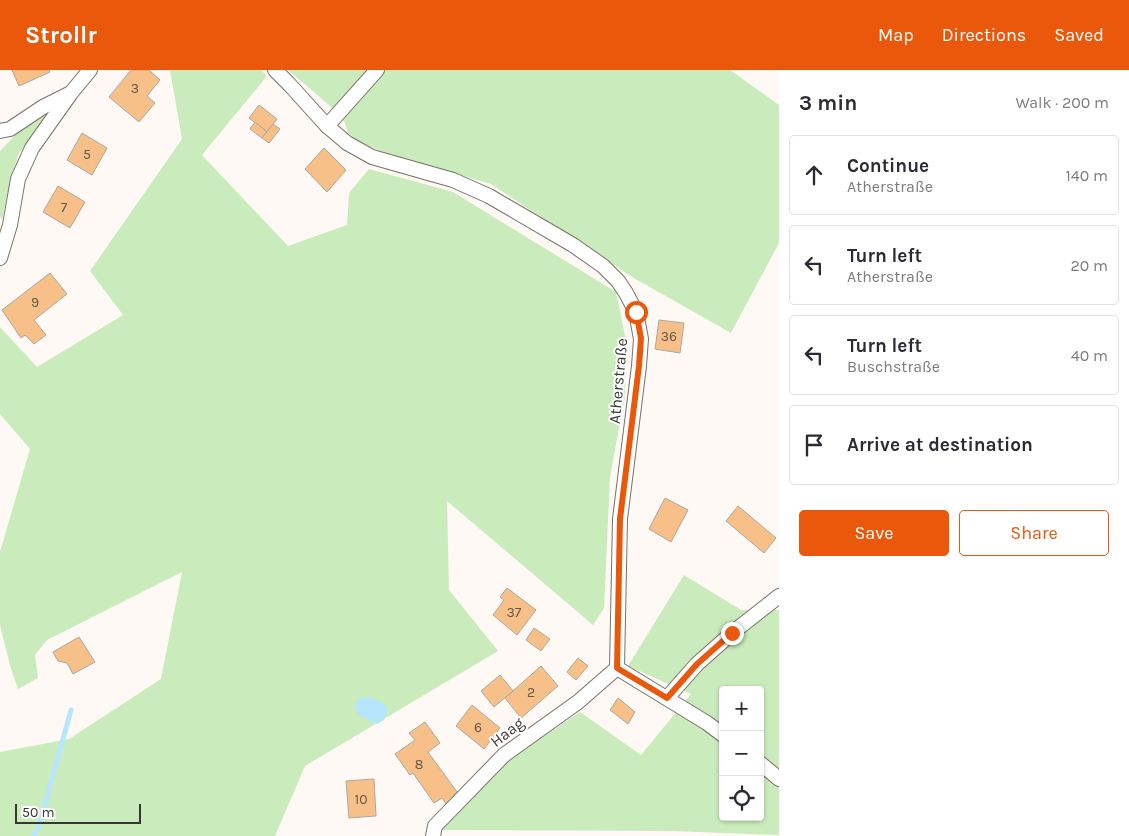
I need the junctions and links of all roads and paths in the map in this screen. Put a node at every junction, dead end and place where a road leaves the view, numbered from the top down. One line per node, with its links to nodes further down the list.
1 (90, 70): 4 (street)
2 (275, 70): 5 (street, Atherstraße)
3 (377, 70): 5 (street)
4 (71, 93): 6 (street); 7 (street)
5 (327, 126): 9 (street, Atherstraße)
6 (0, 131)
7 (0, 258)
8 (779, 596): 10 (street)
9 (617, 668): 10 (street); 14 (street, Haag)
10 (667, 698): 11 (street)
11 (719, 731)
12 (764, 766): 13 (street)
13 (779, 779)
14 (433, 836)

